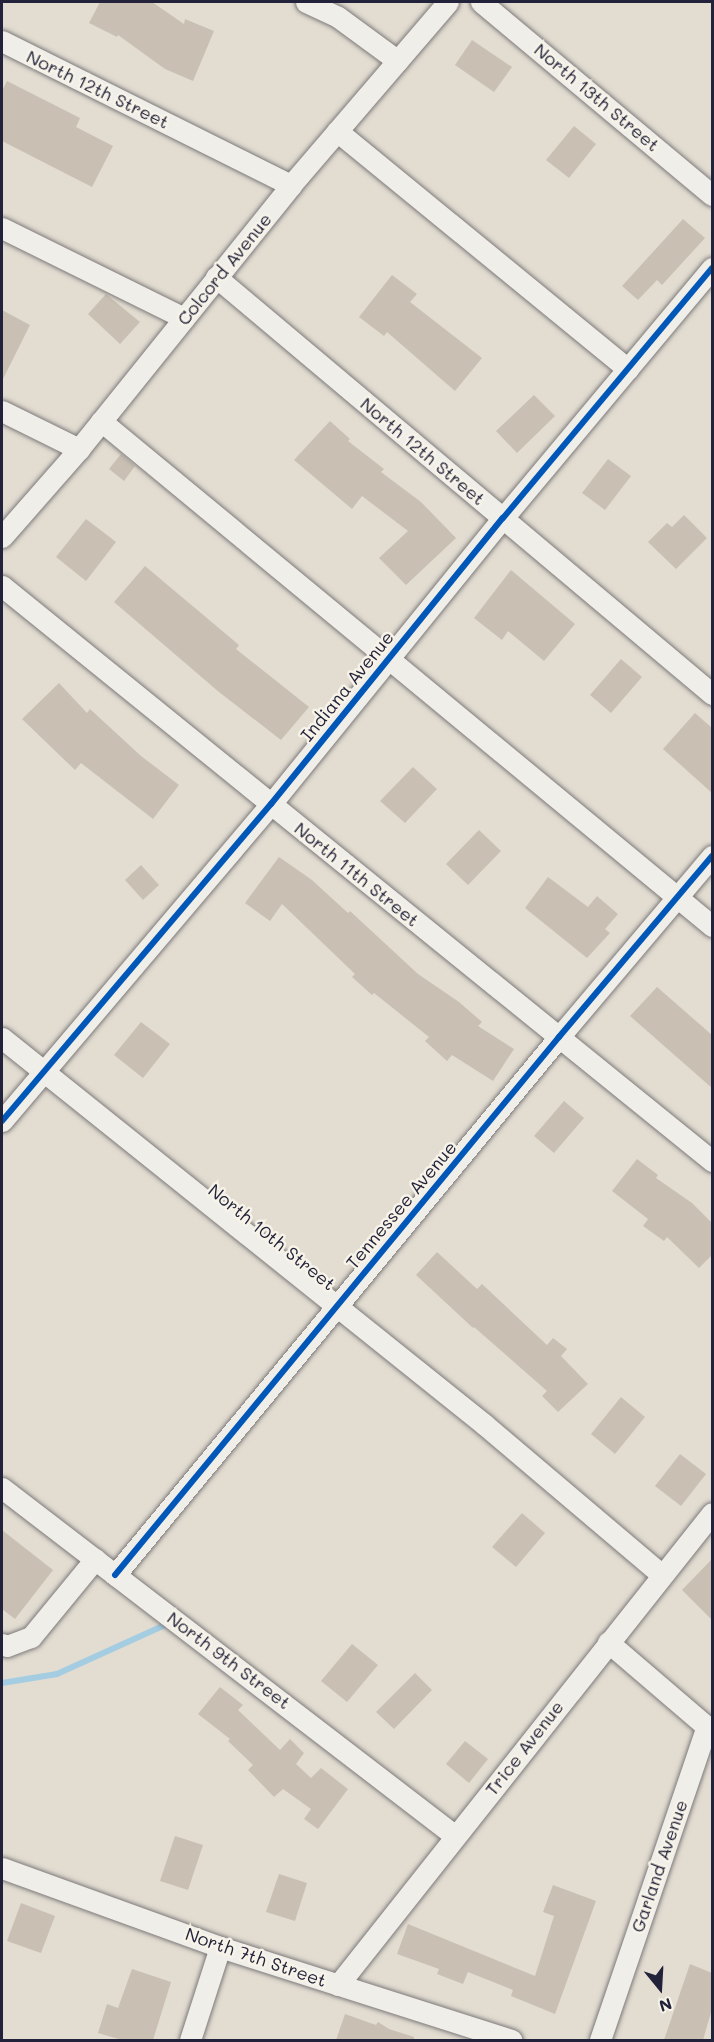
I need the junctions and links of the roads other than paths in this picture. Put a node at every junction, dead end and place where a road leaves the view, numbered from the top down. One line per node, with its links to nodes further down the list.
1 (306, 2): 5 (street)
2 (448, 2): 5 (street, Colcord Avenue)
3 (481, 2): 8 (street, North 13th Street)
4 (2, 41): 7 (street, North 12th Street)
5 (398, 61): 6 (street, Colcord Avenue)
6 (338, 131): 7 (street, Colcord Avenue); 13 (street)
7 (291, 185): 11 (street, Colcord Avenue)
8 (712, 195)
9 (2, 228): 12 (street)
10 (712, 268): 13 (street, Indiana Avenue)
11 (216, 277): 12 (street, Colcord Avenue); 17 (street, North 12th Street)
12 (184, 318): 15 (street, Colcord Avenue)
13 (628, 369): 17 (street, Indiana Avenue)
14 (2, 411): 16 (street)
15 (101, 421): 16 (street, Colcord Avenue); 20 (street)
16 (79, 449): 18 (street, Colcord Avenue)
17 (503, 518): 20 (street, Indiana Avenue); 21 (street, North 12th Street)
18 (2, 537)
19 (2, 586): 22 (street, North 11th Street)
20 (388, 660): 22 (street, Indiana Avenue); 24 (street)
21 (712, 694)
22 (271, 804): 26 (street, North 11th Street); 28 (street, Indiana Avenue)
23 (712, 856): 24 (street, Tennessee Avenue)
24 (678, 897): 25 (street); 26 (street, Tennessee Avenue)
25 (712, 926)
26 (559, 1037): 30 (street, North 11th Street); 31 (street, Tennessee Avenue)
27 (2, 1038): 28 (street, North 10th Street)
28 (44, 1072): 29 (street, Indiana Avenue); 31 (street, North 10th Street)
29 (2, 1121)
30 (712, 1161)
31 (336, 1307): 35 (street, Tennessee Avenue); 36 (street, North 10th Street)
32 (2, 1488): 34 (street, North 9th Street)
33 (712, 1513): 36 (street, Trice Avenue)
34 (95, 1559): 35 (street, North 9th Street); 38 (street)
35 (115, 1575): 40 (street, North 9th Street)
36 (662, 1575): 37 (street, Trice Avenue)
37 (608, 1641): 39 (street); 40 (street, Trice Avenue)
38 (2, 1644)
39 (710, 1729): 46 (street, Garland Avenue)
40 (454, 1835): 43 (street, Trice Avenue)
41 (2, 1869): 42 (street, North 7th Street)
42 (220, 1947): 43 (street, North 7th Street); 44 (street)
43 (338, 1985): 45 (street, North 7th Street)
44 (190, 2040)
45 (512, 2040)
46 (600, 2040)

